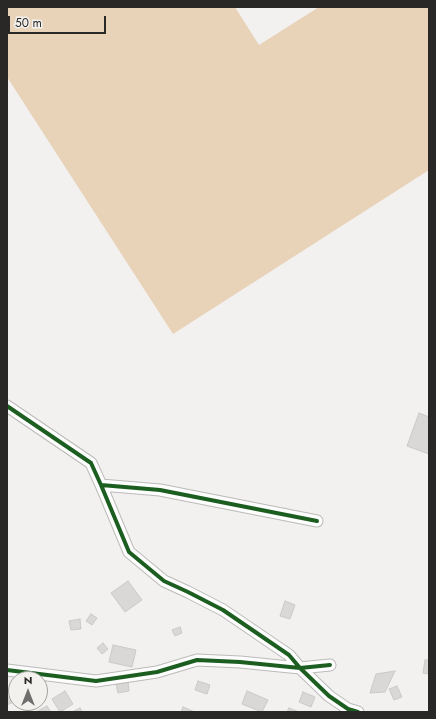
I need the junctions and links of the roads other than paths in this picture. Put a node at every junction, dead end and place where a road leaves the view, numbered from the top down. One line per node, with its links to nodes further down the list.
1 (7, 406): 2 (street)
2 (101, 485): 3 (street); 5 (street)
3 (317, 521)
4 (330, 664): 5 (street)
5 (300, 668): 6 (street); 7 (street)
6 (7, 670)
7 (358, 712)

